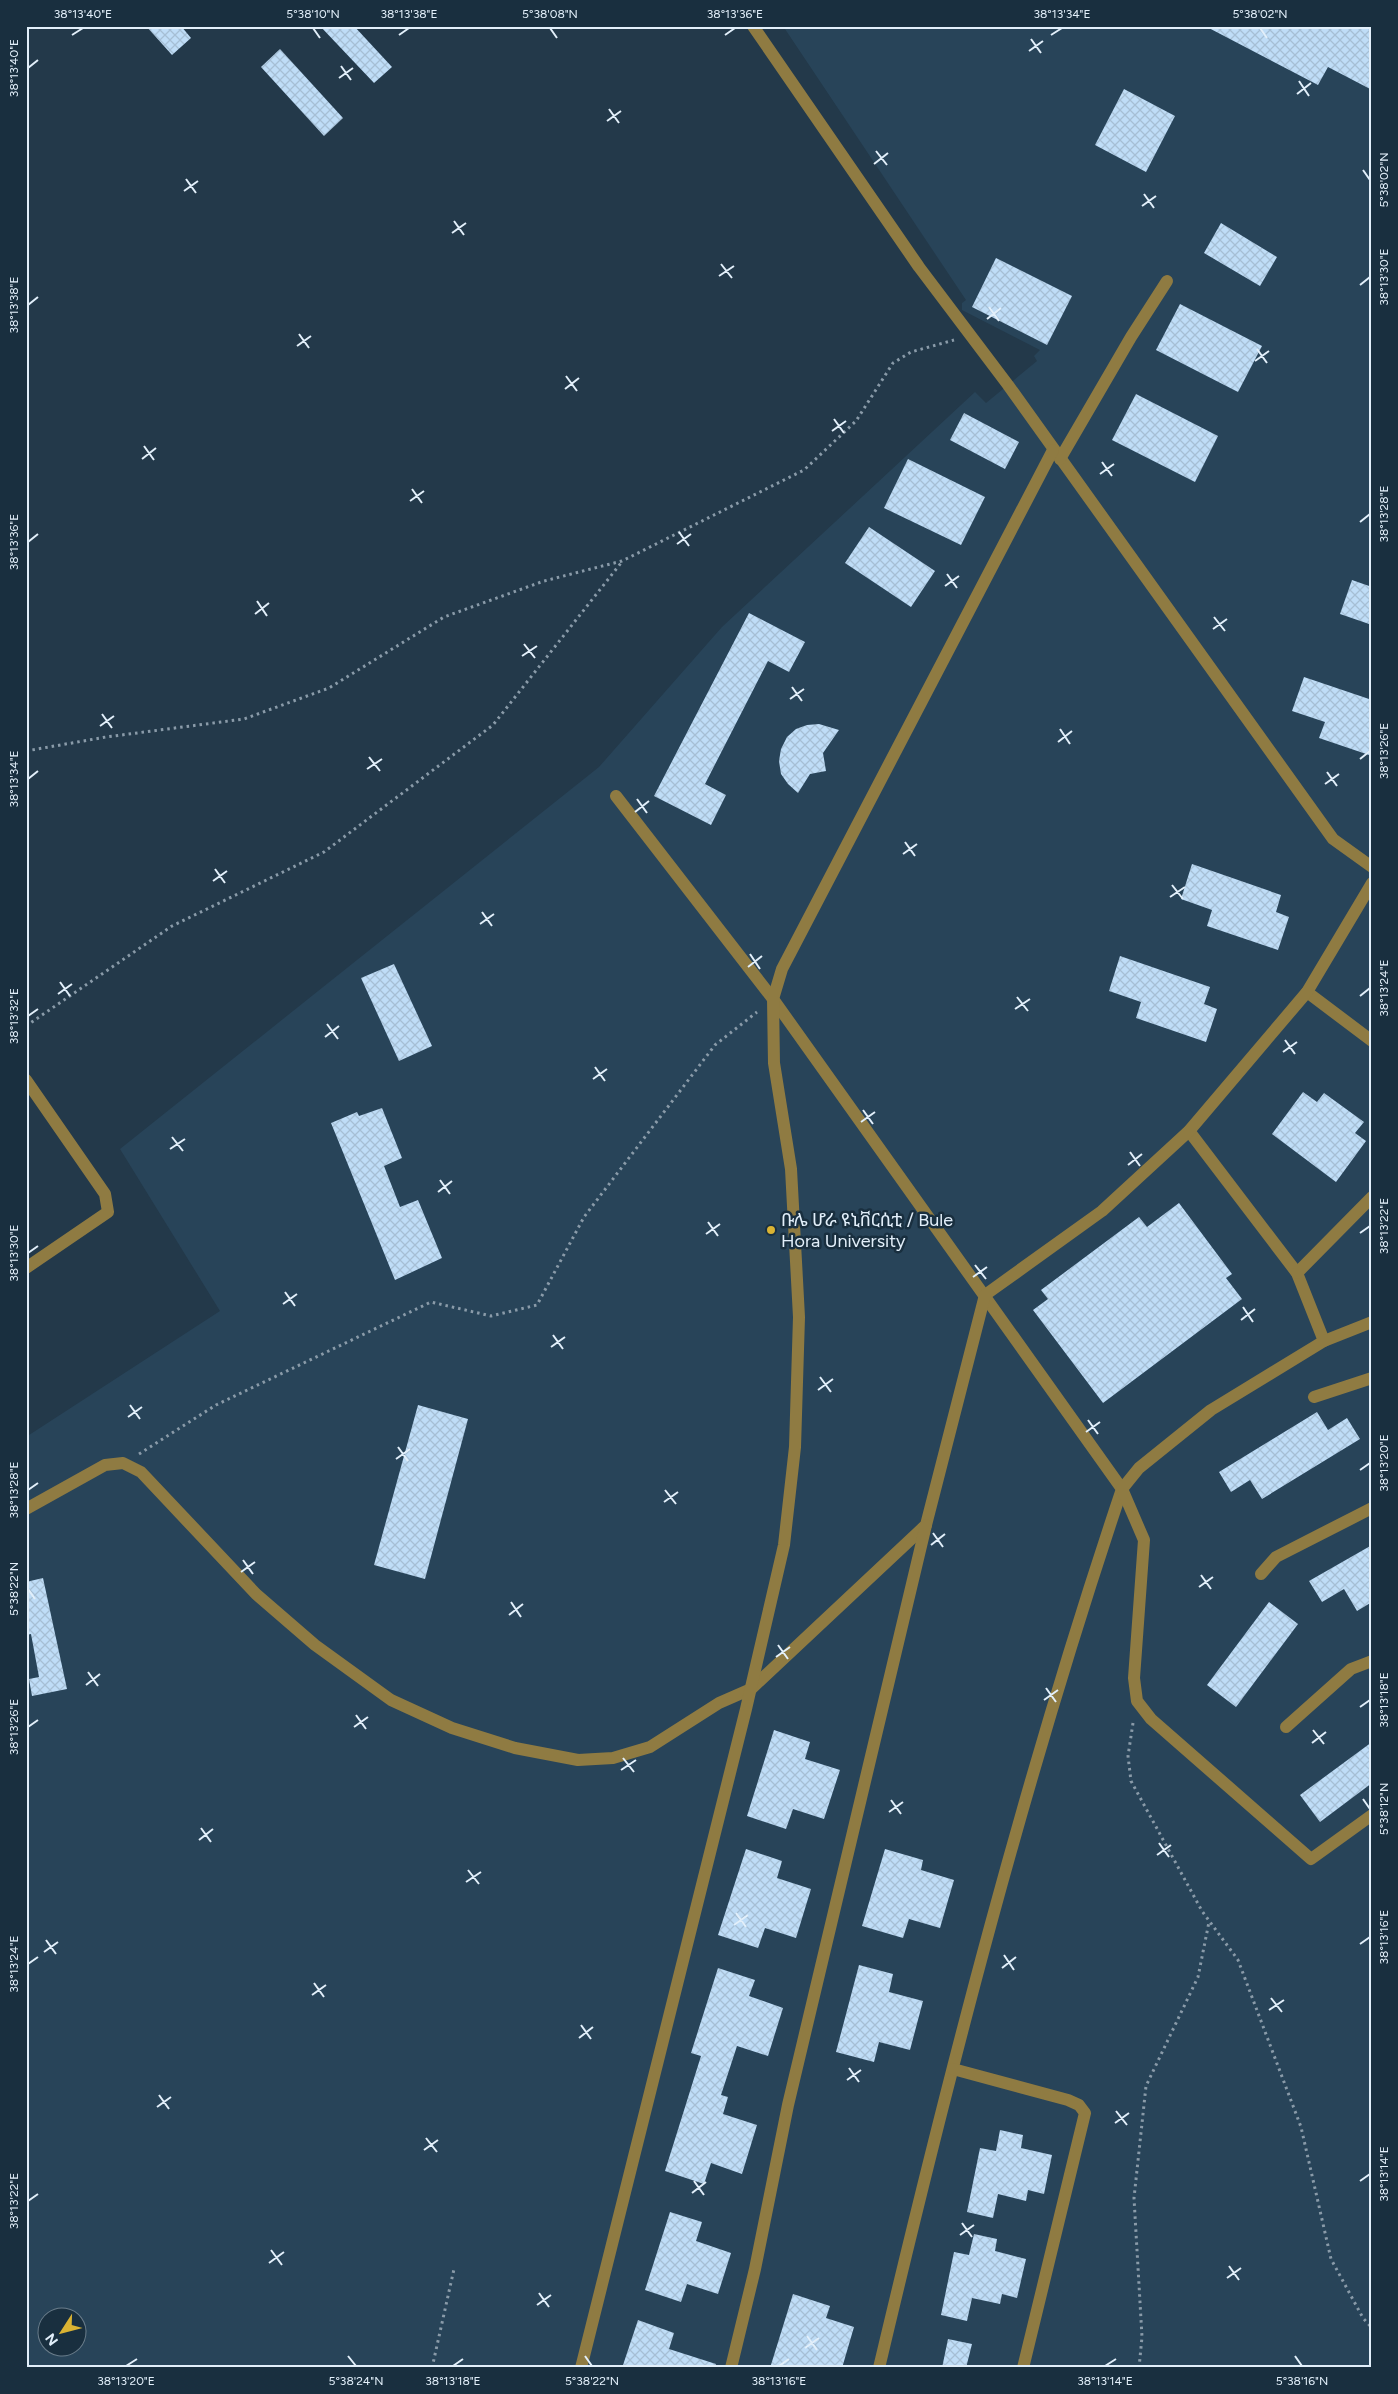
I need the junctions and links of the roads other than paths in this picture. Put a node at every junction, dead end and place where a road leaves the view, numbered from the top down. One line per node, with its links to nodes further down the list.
1 (753, 26): 3 (street)
2 (1167, 281): 3 (street)
3 (1057, 454): 5 (street); 8 (street)
4 (616, 796): 8 (street)
5 (1372, 867)
6 (1372, 883): 7 (street)
7 (1307, 992): 9 (street); 11 (street)
8 (774, 999): 15 (street); 26 (street)
9 (1372, 1041)
10 (26, 1080): 13 (street)
11 (1189, 1131): 14 (street); 15 (street)
12 (1372, 1197): 14 (street)
13 (26, 1268)
14 (1297, 1273): 17 (street)
15 (985, 1295): 20 (street); 23 (street)
16 (1372, 1322): 17 (street)
17 (1324, 1341): 20 (street)
18 (1372, 1378): 19 (street)
19 (1314, 1397)
20 (1122, 1489): 28 (street); 29 (street)
21 (1372, 1508): 24 (street)
22 (26, 1509): 26 (street)
23 (926, 1525): 26 (street); 31 (street)
24 (1261, 1574)
25 (1372, 1661): 27 (street)
26 (751, 1689): 30 (street)
27 (1286, 1727)
28 (1372, 1815)
29 (953, 2069): 32 (street); 33 (street)
30 (581, 2368)
31 (731, 2368)
32 (879, 2368)
33 (1023, 2368)

